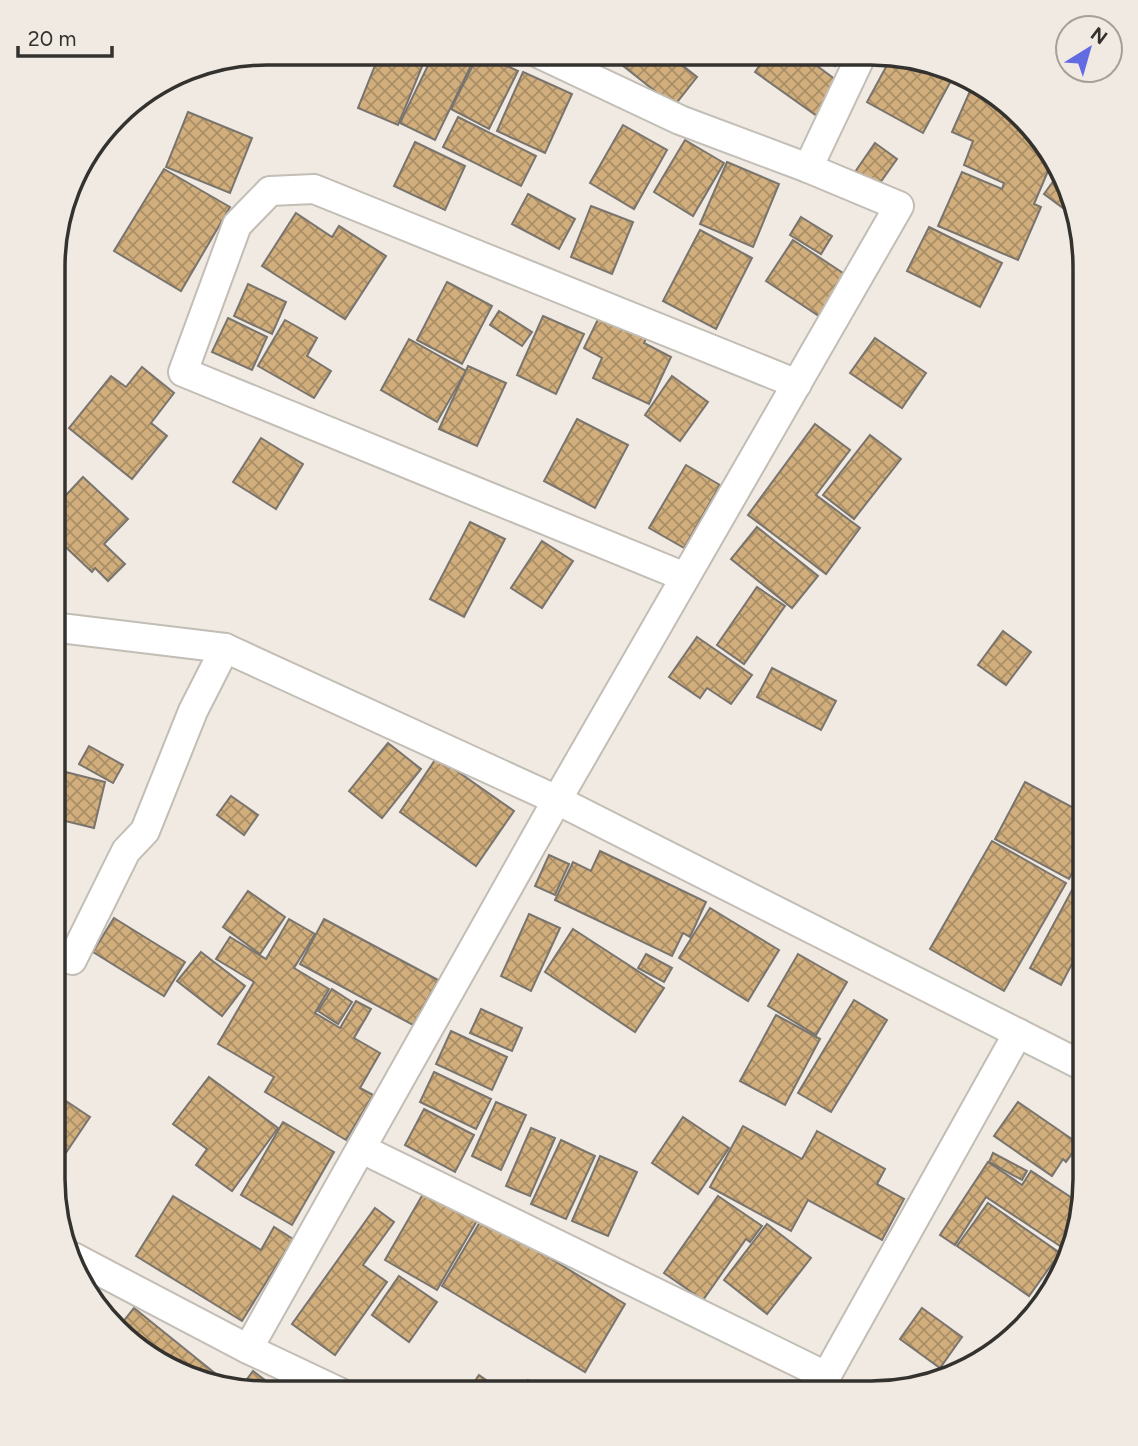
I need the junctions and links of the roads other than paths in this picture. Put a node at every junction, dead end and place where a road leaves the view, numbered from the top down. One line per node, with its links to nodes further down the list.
1 (563, 65): 3 (street)
2 (857, 65): 3 (street)
3 (808, 168): 4 (street)
4 (797, 384): 5 (street); 5 (street)
5 (685, 577): 8 (street)
6 (65, 629): 7 (street)
7 (225, 648): 8 (street); 9 (street)
8 (557, 800): 10 (street); 12 (street)
9 (72, 960)
10 (1018, 1033): 11 (street); 17 (street)
11 (1073, 1061)
12 (362, 1149): 14 (street); 16 (street)
13 (83, 1262): 14 (street)
14 (248, 1349): 15 (street)
15 (316, 1381)
16 (813, 1381)
17 (823, 1381)

